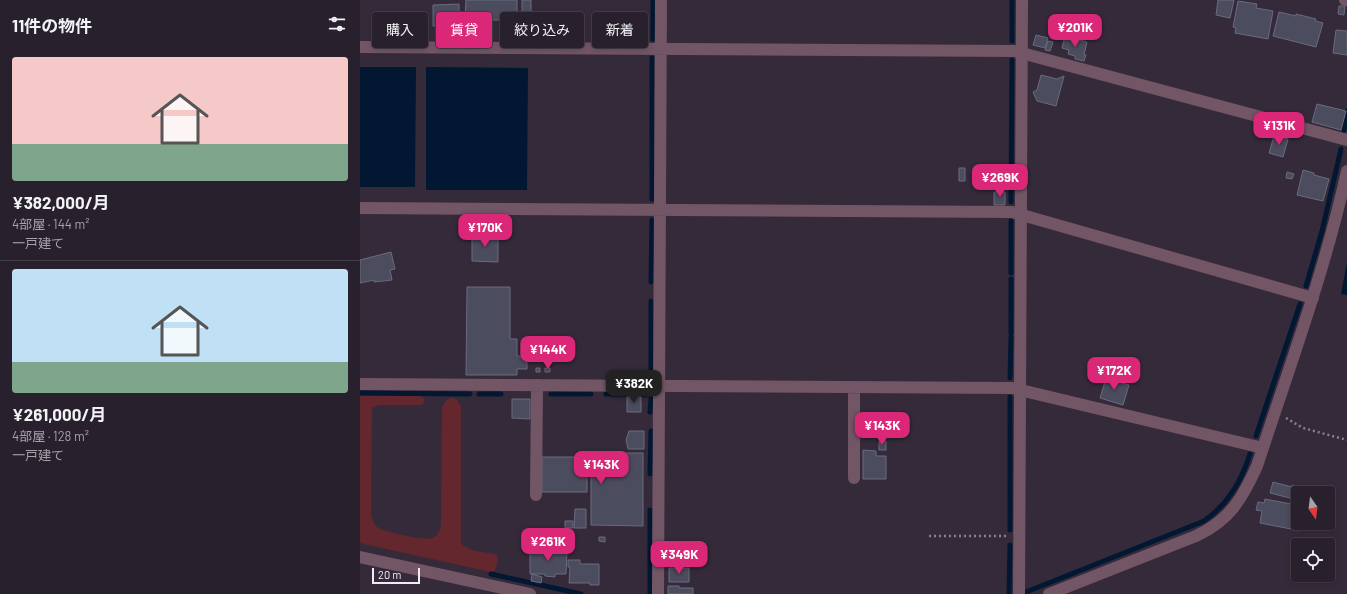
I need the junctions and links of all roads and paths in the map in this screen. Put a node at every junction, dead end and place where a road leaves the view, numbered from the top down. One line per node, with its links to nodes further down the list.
1 (661, 0): 4 (street)
2 (1022, 0): 5 (street)
3 (360, 47): 4 (street)
4 (661, 49): 5 (street); 9 (street)
5 (1022, 53): 6 (street); 10 (street)
6 (1347, 140)
7 (1347, 171): 11 (street)
8 (360, 208): 9 (street)
9 (660, 210): 10 (street); 14 (street)
10 (1021, 214): 11 (street); 16 (street)
11 (1313, 298): 17 (street)
12 (360, 384): 13 (street)
13 (537, 385): 14 (street); 21 (street)
14 (659, 386): 15 (street); 26 (street)
15 (854, 387): 16 (street); 20 (street)
16 (1020, 390): 19 (street); 23 (street)
17 (1274, 414): 18 (path); 19 (street)
18 (1347, 440)
19 (1263, 448): 28 (street)
20 (854, 478)
21 (536, 495)
22 (929, 536): 23 (path)
23 (1019, 536): 27 (street)
24 (360, 557): 25 (street)
25 (530, 594)
26 (658, 594)
27 (1019, 594)
28 (1049, 594)

